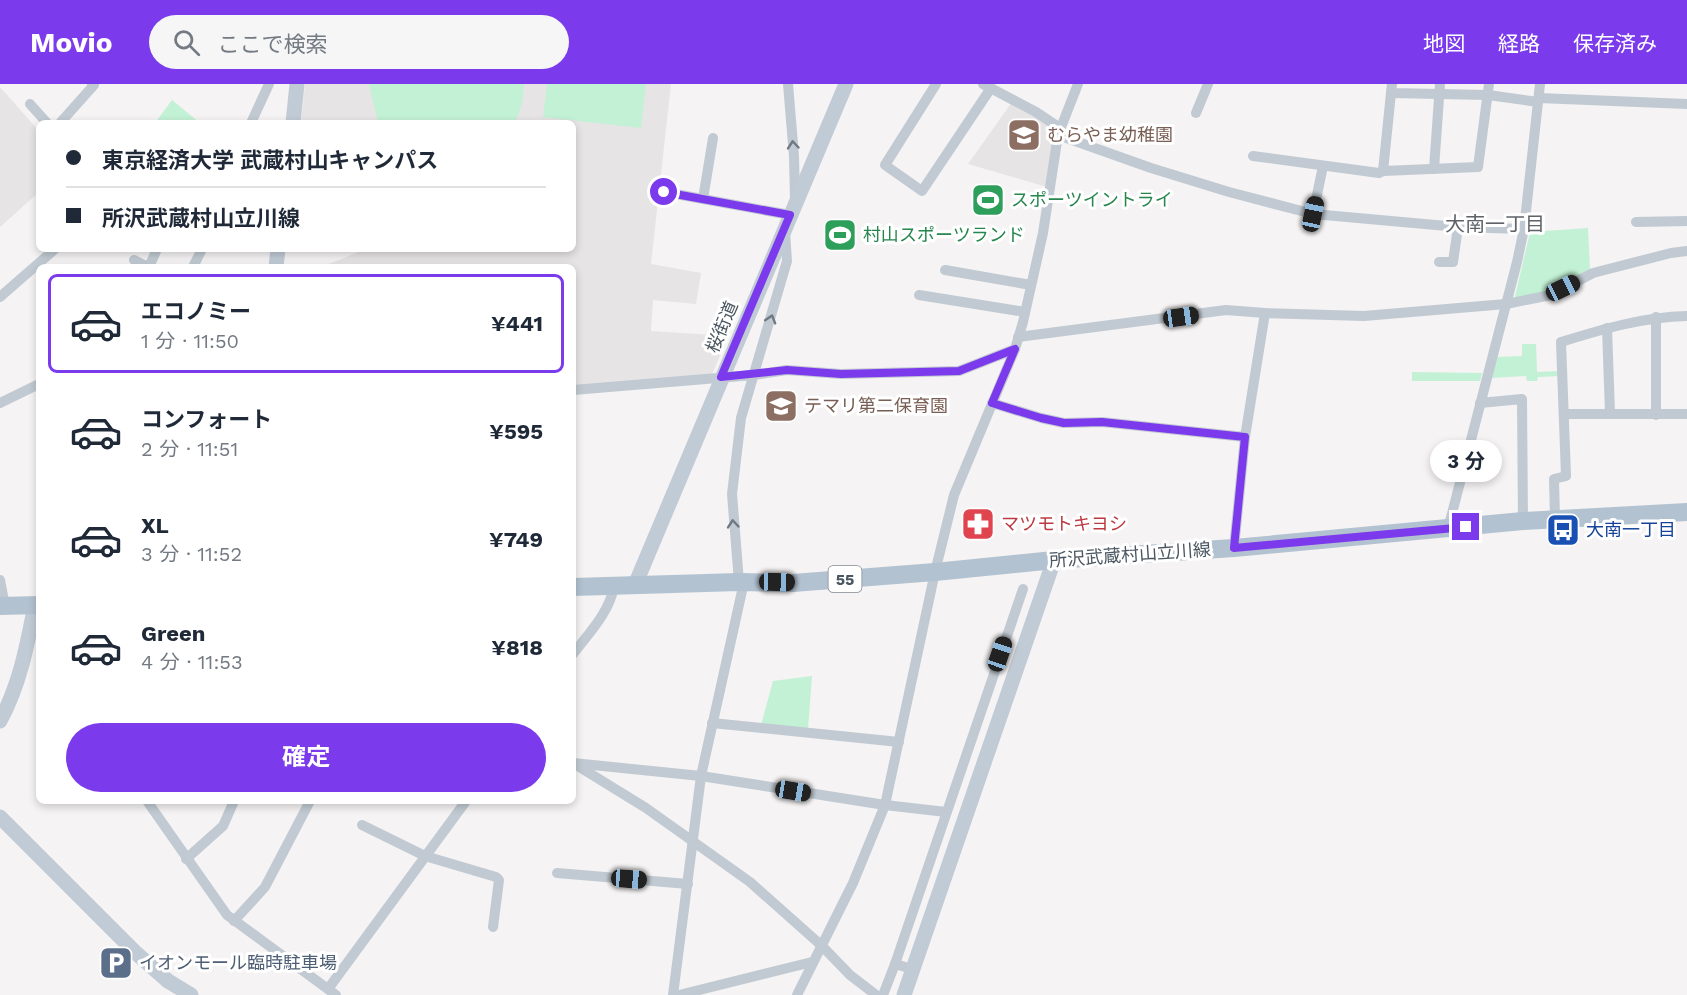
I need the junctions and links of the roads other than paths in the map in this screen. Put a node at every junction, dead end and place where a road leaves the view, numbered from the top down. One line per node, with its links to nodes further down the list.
1 (92, 84): 19 (street)
2 (269, 84): 20 (street)
3 (297, 84): 21 (street)
4 (788, 84): 31 (street, one-way to 4)
5 (846, 84): 31 (street, 桜街道)
6 (936, 84): 10 (street)
7 (1078, 84): 22 (street)
8 (1208, 84): 17 (street)
9 (1540, 84): 14 (street)
10 (987, 86): 22 (street)
11 (1440, 88): 12 (street); 13 (street); 26 (street)
12 (1391, 89): 27 (street)
13 (1489, 90): 14 (street); 26 (street)
14 (1539, 100): 16 (street); 35 (street)
15 (30, 104): 18 (street)
16 (1687, 104)
17 (1196, 113)
18 (44, 120)
19 (63, 120)
20 (252, 120)
21 (293, 120)
22 (1059, 131): 30 (street); 44 (street)
23 (713, 138): 29 (street)
24 (1253, 156): 25 (street)
25 (1323, 166): 27 (street); 30 (street)
26 (1434, 169): 27 (street)
27 (1383, 171)
28 (664, 192): 29 (street)
29 (703, 199): 31 (street)
30 (1313, 214): 34 (street)
31 (790, 216): 55 (street, one-way to 31); 56 (street, 桜街道)
32 (1687, 221): 33 (street)
33 (1636, 222)
34 (1458, 227): 35 (street); 39 (street)
35 (1524, 229): 47 (street)
36 (1687, 251): 47 (street)
37 (52, 252): 40 (street)
38 (134, 260): 41 (street)
39 (1439, 262)
40 (38, 264)
41 (142, 264)
42 (36, 266): 46 (street)
43 (945, 270): 44 (street)
44 (1031, 285): 48 (street)
45 (919, 295): 48 (street)
46 (0, 297)
47 (1506, 304): 49 (street); 61 (street)
48 (1025, 312): 53 (street)
49 (1265, 313): 53 (street); 66 (street)
50 (1687, 316): 51 (street)
51 (1656, 317): 52 (street); 64 (street)
52 (1607, 328): 62 (street); 63 (street)
53 (1018, 337): 54 (street)
54 (1015, 349): 55 (street); 60 (street)
55 (754, 375): 56 (street); 75 (street, one-way to 55)
56 (721, 377): 58 (street); 76 (street, 桜街道)
57 (36, 385): 59 (street)
58 (576, 390)
59 (0, 403)
60 (992, 403): 66 (street); 73 (street)
61 (1480, 403): 69 (street); 70 (street)
62 (1610, 413): 63 (street); 64 (street)
63 (1565, 414): 68 (street)
64 (1656, 414): 65 (street)
65 (1687, 414)
66 (1245, 437): 71 (street)
67 (1687, 512): 68 (main road, 所沢武蔵村山立川線 / 55)
68 (1555, 519): 69 (main road, 所沢武蔵村山立川線 / 55)
69 (1523, 521): 70 (main road, 所沢武蔵村山立川線 / 55)
70 (1448, 529): 71 (main road, 所沢武蔵村山立川線 / 55)
71 (1234, 548): 72 (main road, 所沢武蔵村山立川線 / 55)
72 (1054, 560): 73 (main road, 所沢武蔵村山立川線 / 55); 86 (street)
73 (935, 572): 75 (main road, 所沢武蔵村山立川線 / 55); 89 (street)
74 (0, 580): 81 (street)
75 (742, 582): 76 (main road, 所沢武蔵村山立川線 / 55); 88 (street)
76 (635, 585): 77 (main road, 所沢武蔵村山立川線 / 55)
77 (614, 586): 78 (main road, 所沢武蔵村山立川線 / 55); 84 (street)
78 (576, 587)
79 (1023, 589): 85 (street)
80 (36, 605): 81 (main road)
81 (2, 606)
82 (36, 616): 83 (street)
83 (33, 648): 87 (street)
84 (576, 650)
85 (986, 698): 86 (street); 98 (street)
86 (1004, 704): 111 (street)
87 (0, 721)
88 (712, 723): 89 (street); 92 (street)
89 (899, 742): 97 (street)
90 (576, 763): 92 (street)
91 (576, 765): 101 (street)
92 (701, 776): 97 (street); 101 (street)
93 (149, 804): 103 (street)
94 (233, 804): 103 (street)
95 (308, 804): 106 (street)
96 (464, 804): 102 (street)
97 (885, 805): 98 (street); 108 (street)
98 (946, 812): 110 (street)
99 (0, 817): 113 (street)
100 (362, 825): 102 (street)
101 (693, 840): 105 (street); 108 (street)
102 (425, 856): 107 (street); 112 (street)
103 (186, 859): 106 (street)
104 (557, 873): 105 (street)
105 (688, 884): 114 (street)
106 (234, 921): 112 (street)
107 (493, 927)
108 (822, 946): 109 (street); 117 (street)
109 (813, 962): 115 (street); 116 (street)
110 (895, 964): 111 (street); 118 (street)
111 (912, 969): 119 (street)
112 (332, 992)
113 (191, 995)
114 (673, 995)
115 (679, 995)
116 (797, 995)
117 (876, 995)
118 (883, 995)
119 (904, 995)

